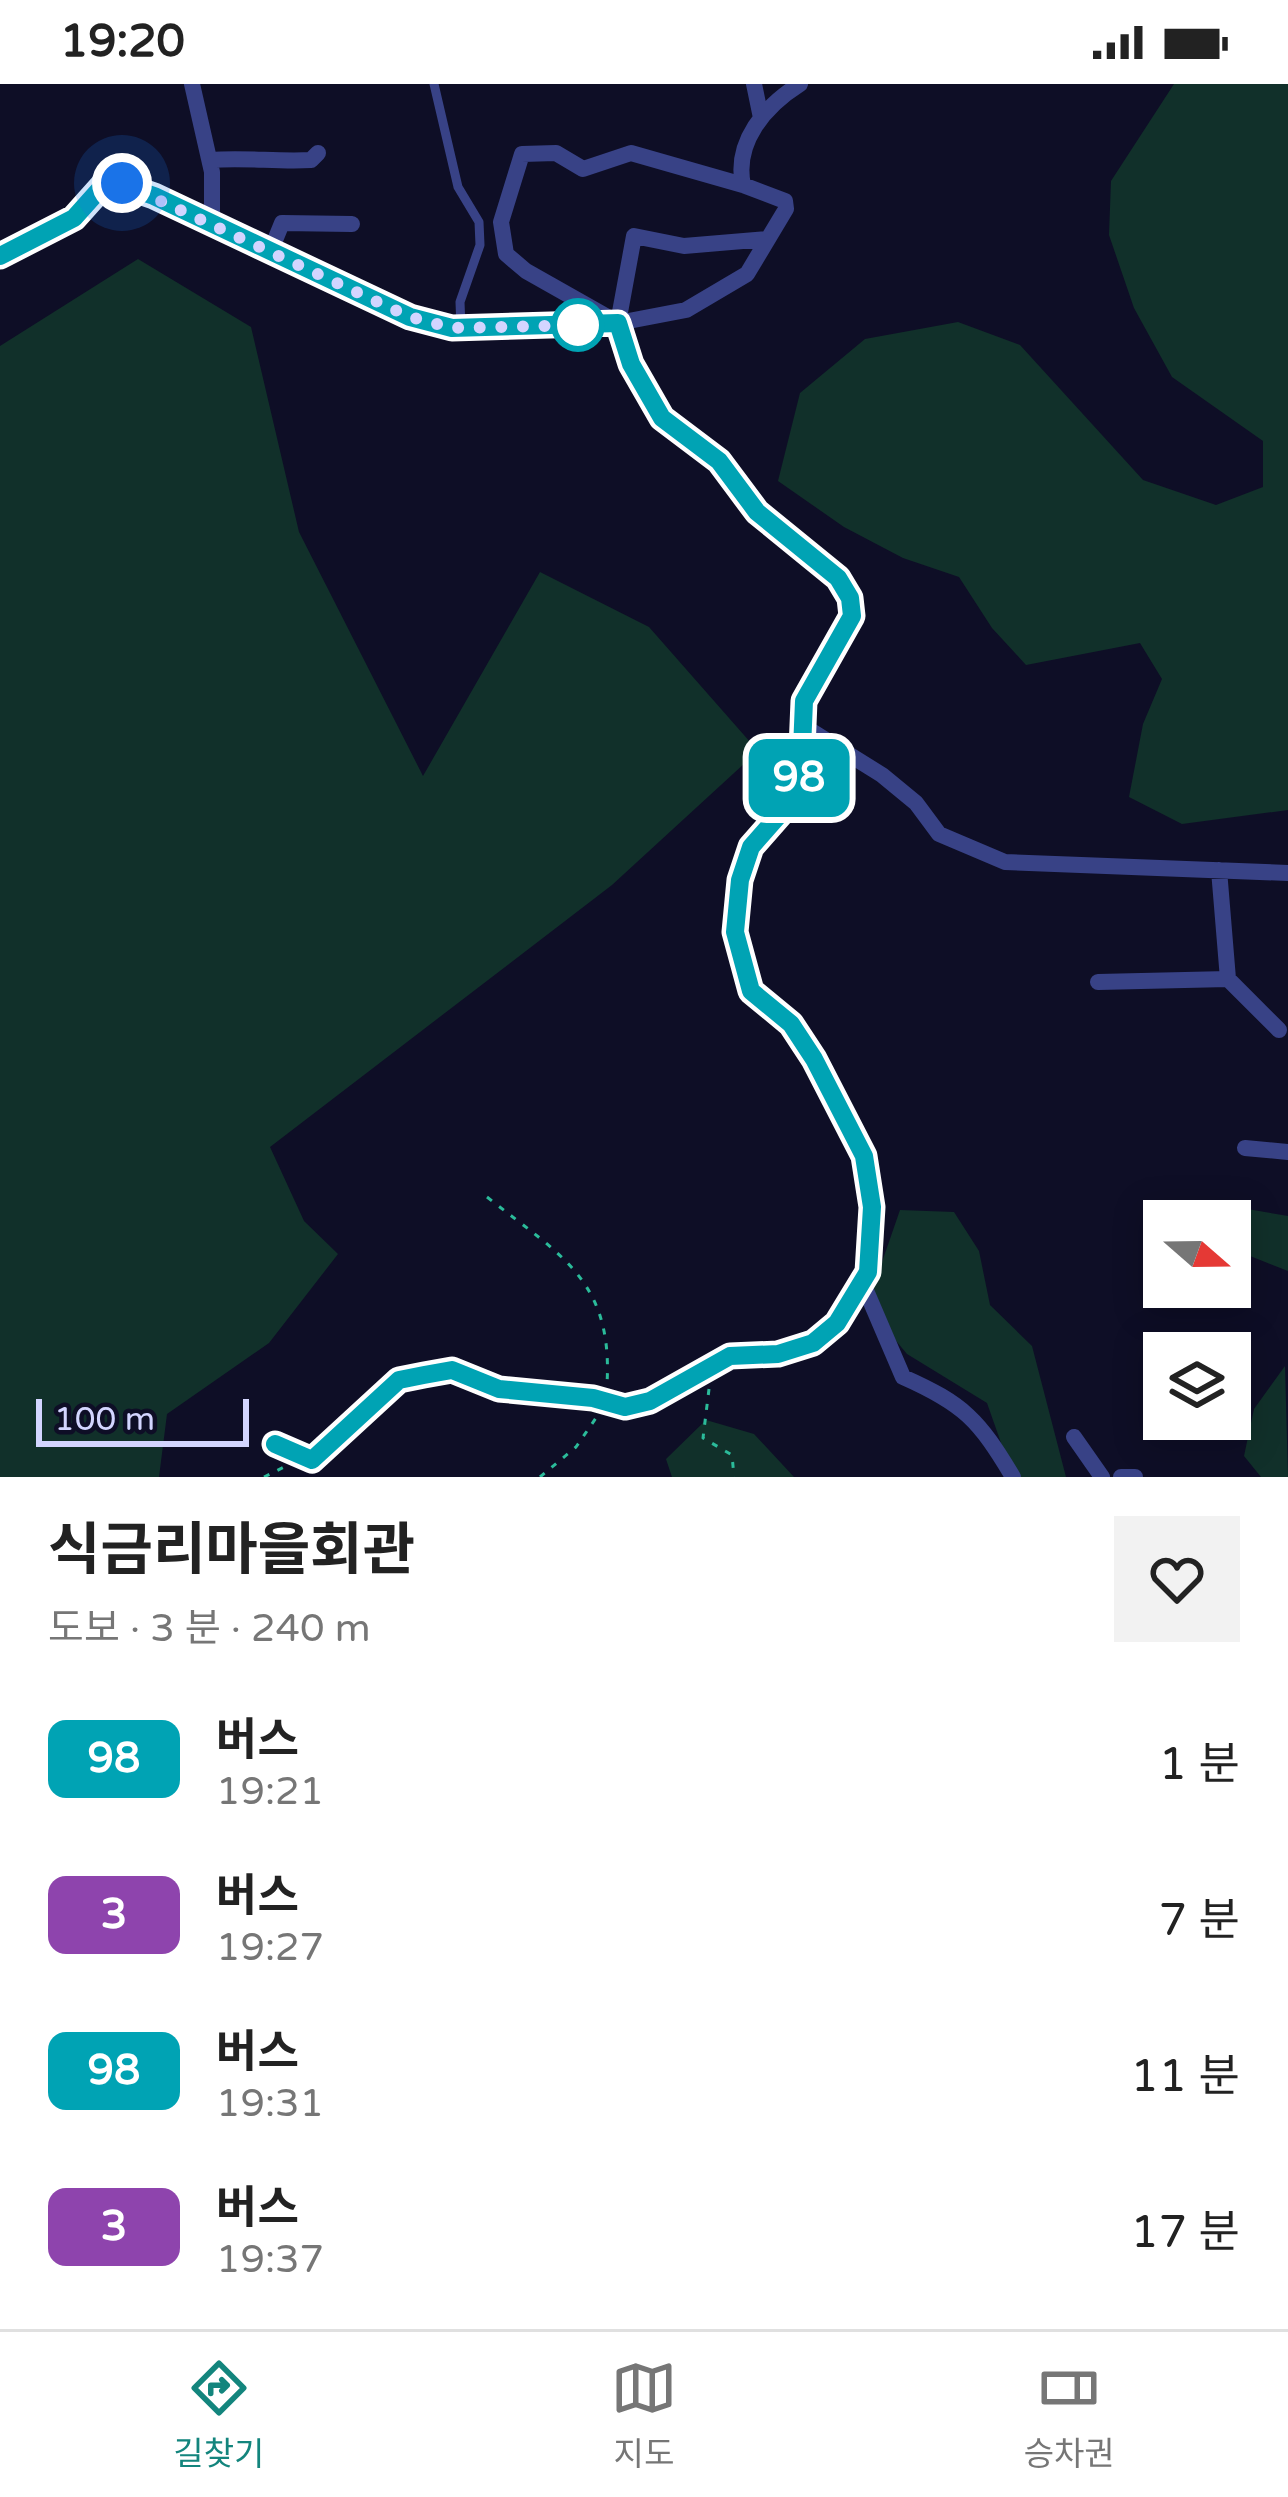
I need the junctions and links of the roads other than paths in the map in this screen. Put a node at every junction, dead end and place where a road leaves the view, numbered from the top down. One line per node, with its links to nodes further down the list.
1 (192, 84): 7 (street)
2 (434, 84): 15 (lane)
3 (754, 84): 5 (street)
4 (800, 84): 5 (street)
5 (761, 118): 8 (street)
6 (319, 152): 7 (street)
7 (209, 160): 10 (street)
8 (743, 185): 11 (street); 14 (street)
9 (352, 224): 12 (street)
10 (212, 225): 12 (street); 13 (street)
11 (768, 239): 14 (street); 14 (street)
12 (271, 250): 15 (street)
13 (0, 256)
14 (618, 323): 15 (street); 16 (street)
15 (461, 328)
16 (805, 727): 17 (street); 24 (street)
17 (1219, 870): 18 (street); 19 (street)
18 (1288, 873)
19 (1228, 979): 20 (street); 21 (street)
20 (1098, 982)
21 (1279, 1030)
22 (1245, 1148): 23 (street)
23 (1288, 1152)
24 (864, 1286): 26 (street); 27 (street)
25 (1074, 1437): 28 (street)
26 (275, 1444)
27 (1013, 1477)
28 (1102, 1477)
29 (1120, 1477): 30 (street)
30 (1136, 1477)

